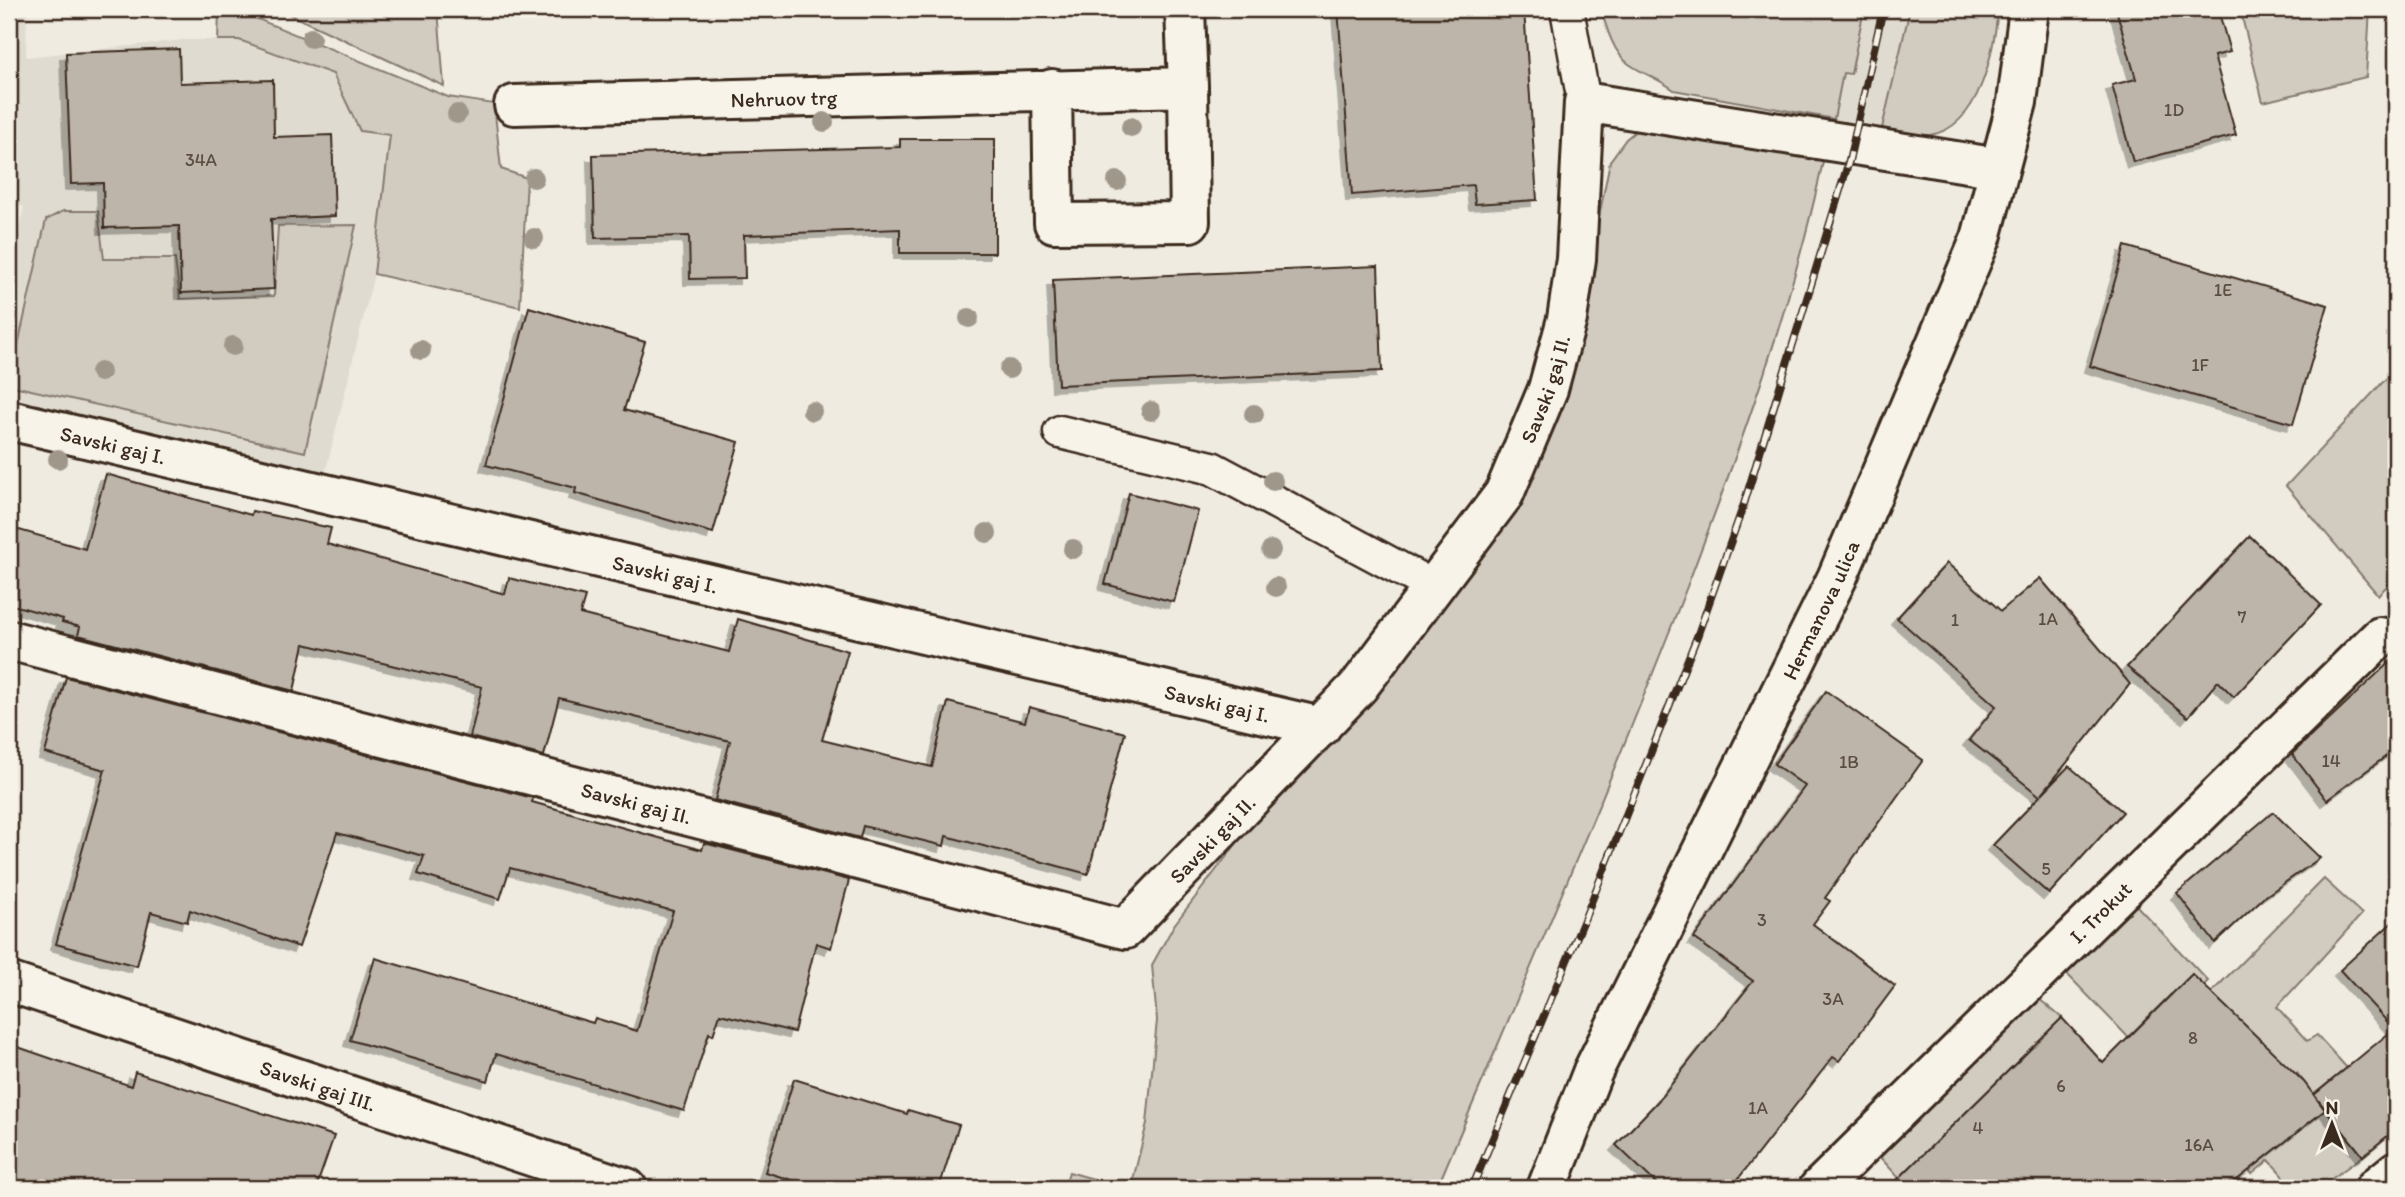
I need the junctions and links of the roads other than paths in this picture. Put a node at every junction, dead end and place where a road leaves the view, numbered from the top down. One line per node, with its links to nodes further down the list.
1 (1185, 9): 4 (street)
2 (1567, 9): 6 (lane)
3 (2029, 9): 8 (street, Hermanova ulica)
4 (1188, 87): 5 (street, Nehruov trg); 5 (street)
5 (1052, 89): 7 (street, Nehruov trg)
6 (1584, 102): 8 (street); 11 (street, Savski gaj II.)
7 (514, 105)
8 (2000, 168): 18 (street, Hermanova ulica)
9 (9, 420): 14 (street, Savski gaj I.)
10 (1060, 432): 11 (lane)
11 (1436, 588): 14 (street, Savski gaj II.)
12 (2380, 637): 19 (street, I. Trokut)
13 (9, 640): 14 (street, Savski gaj II.)
14 (1321, 727)
15 (9, 982): 17 (street, Savski gaj III.)
16 (2396, 1171): 20 (street)
17 (627, 1188)
18 (1547, 1188)
19 (1819, 1188)
20 (2375, 1188)

